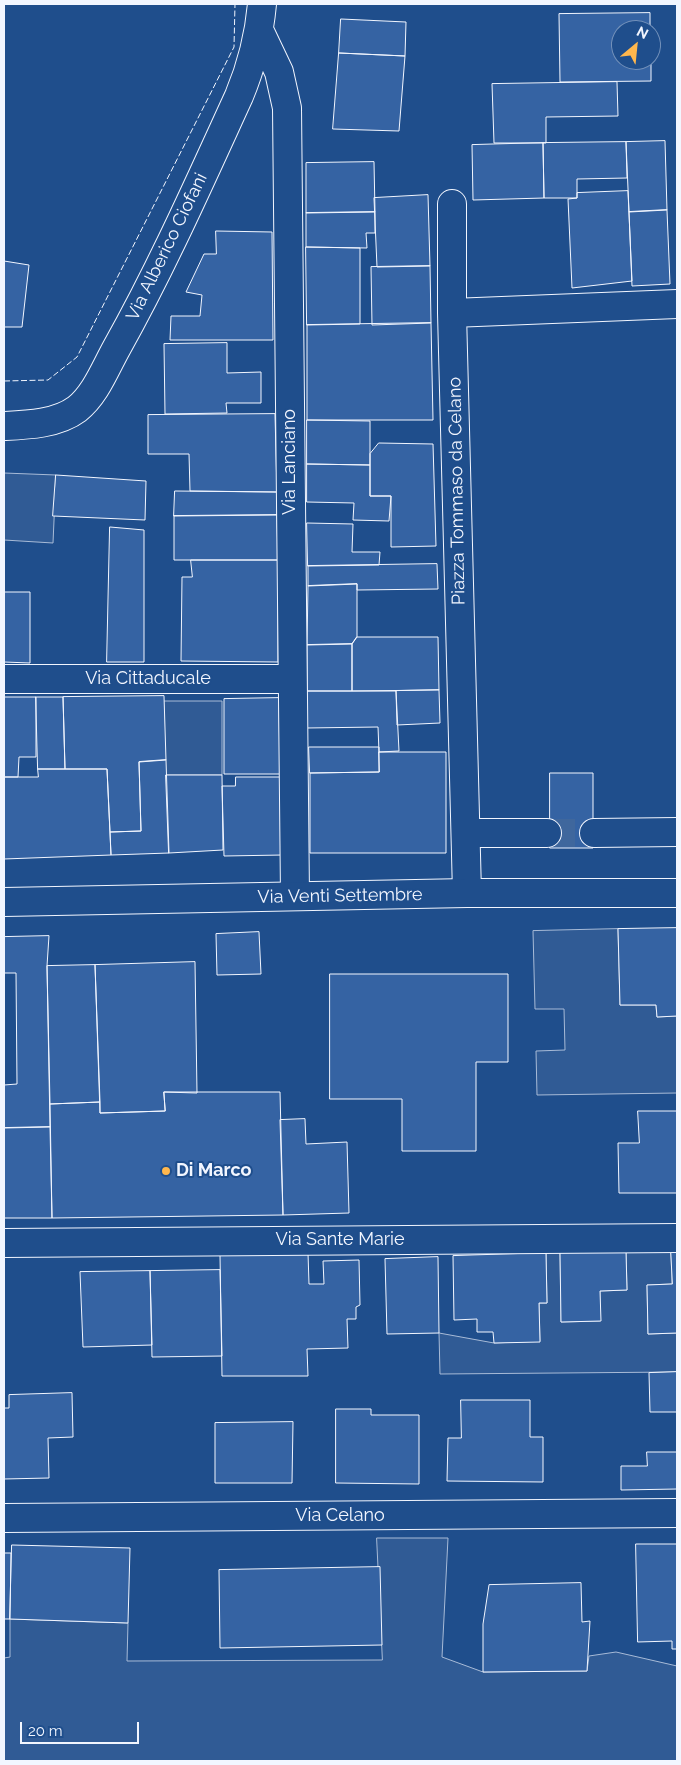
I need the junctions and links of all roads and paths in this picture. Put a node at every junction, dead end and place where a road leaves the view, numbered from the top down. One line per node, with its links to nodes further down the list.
1 (262, 4): 2 (street, Via Alberico Ciofani)
2 (260, 32): 6 (street, Via Alberico Ciofani); 8 (street, Via Lanciano)
3 (452, 204): 5 (street, Piazza Tommaso da Celano)
4 (677, 304): 5 (street)
5 (452, 313): 10 (street, Piazza Tommaso da Celano)
6 (4, 426)
7 (4, 679): 8 (street, Via Cittaducale)
8 (291, 679): 15 (street, Via Lanciano)
9 (677, 832): 12 (street)
10 (466, 833): 11 (street); 14 (street, Piazza Tommaso da Celano)
11 (548, 833)
12 (594, 833)
13 (677, 893): 14 (street, Via Venti Settembre)
14 (467, 894): 15 (street, Via Venti Settembre)
15 (295, 896): 16 (street, Via Venti Settembre)
16 (4, 902)
17 (677, 1238): 18 (street, Via Sante Marie)
18 (4, 1243)
19 (677, 1513): 20 (street, Via Celano)
20 (4, 1518)

